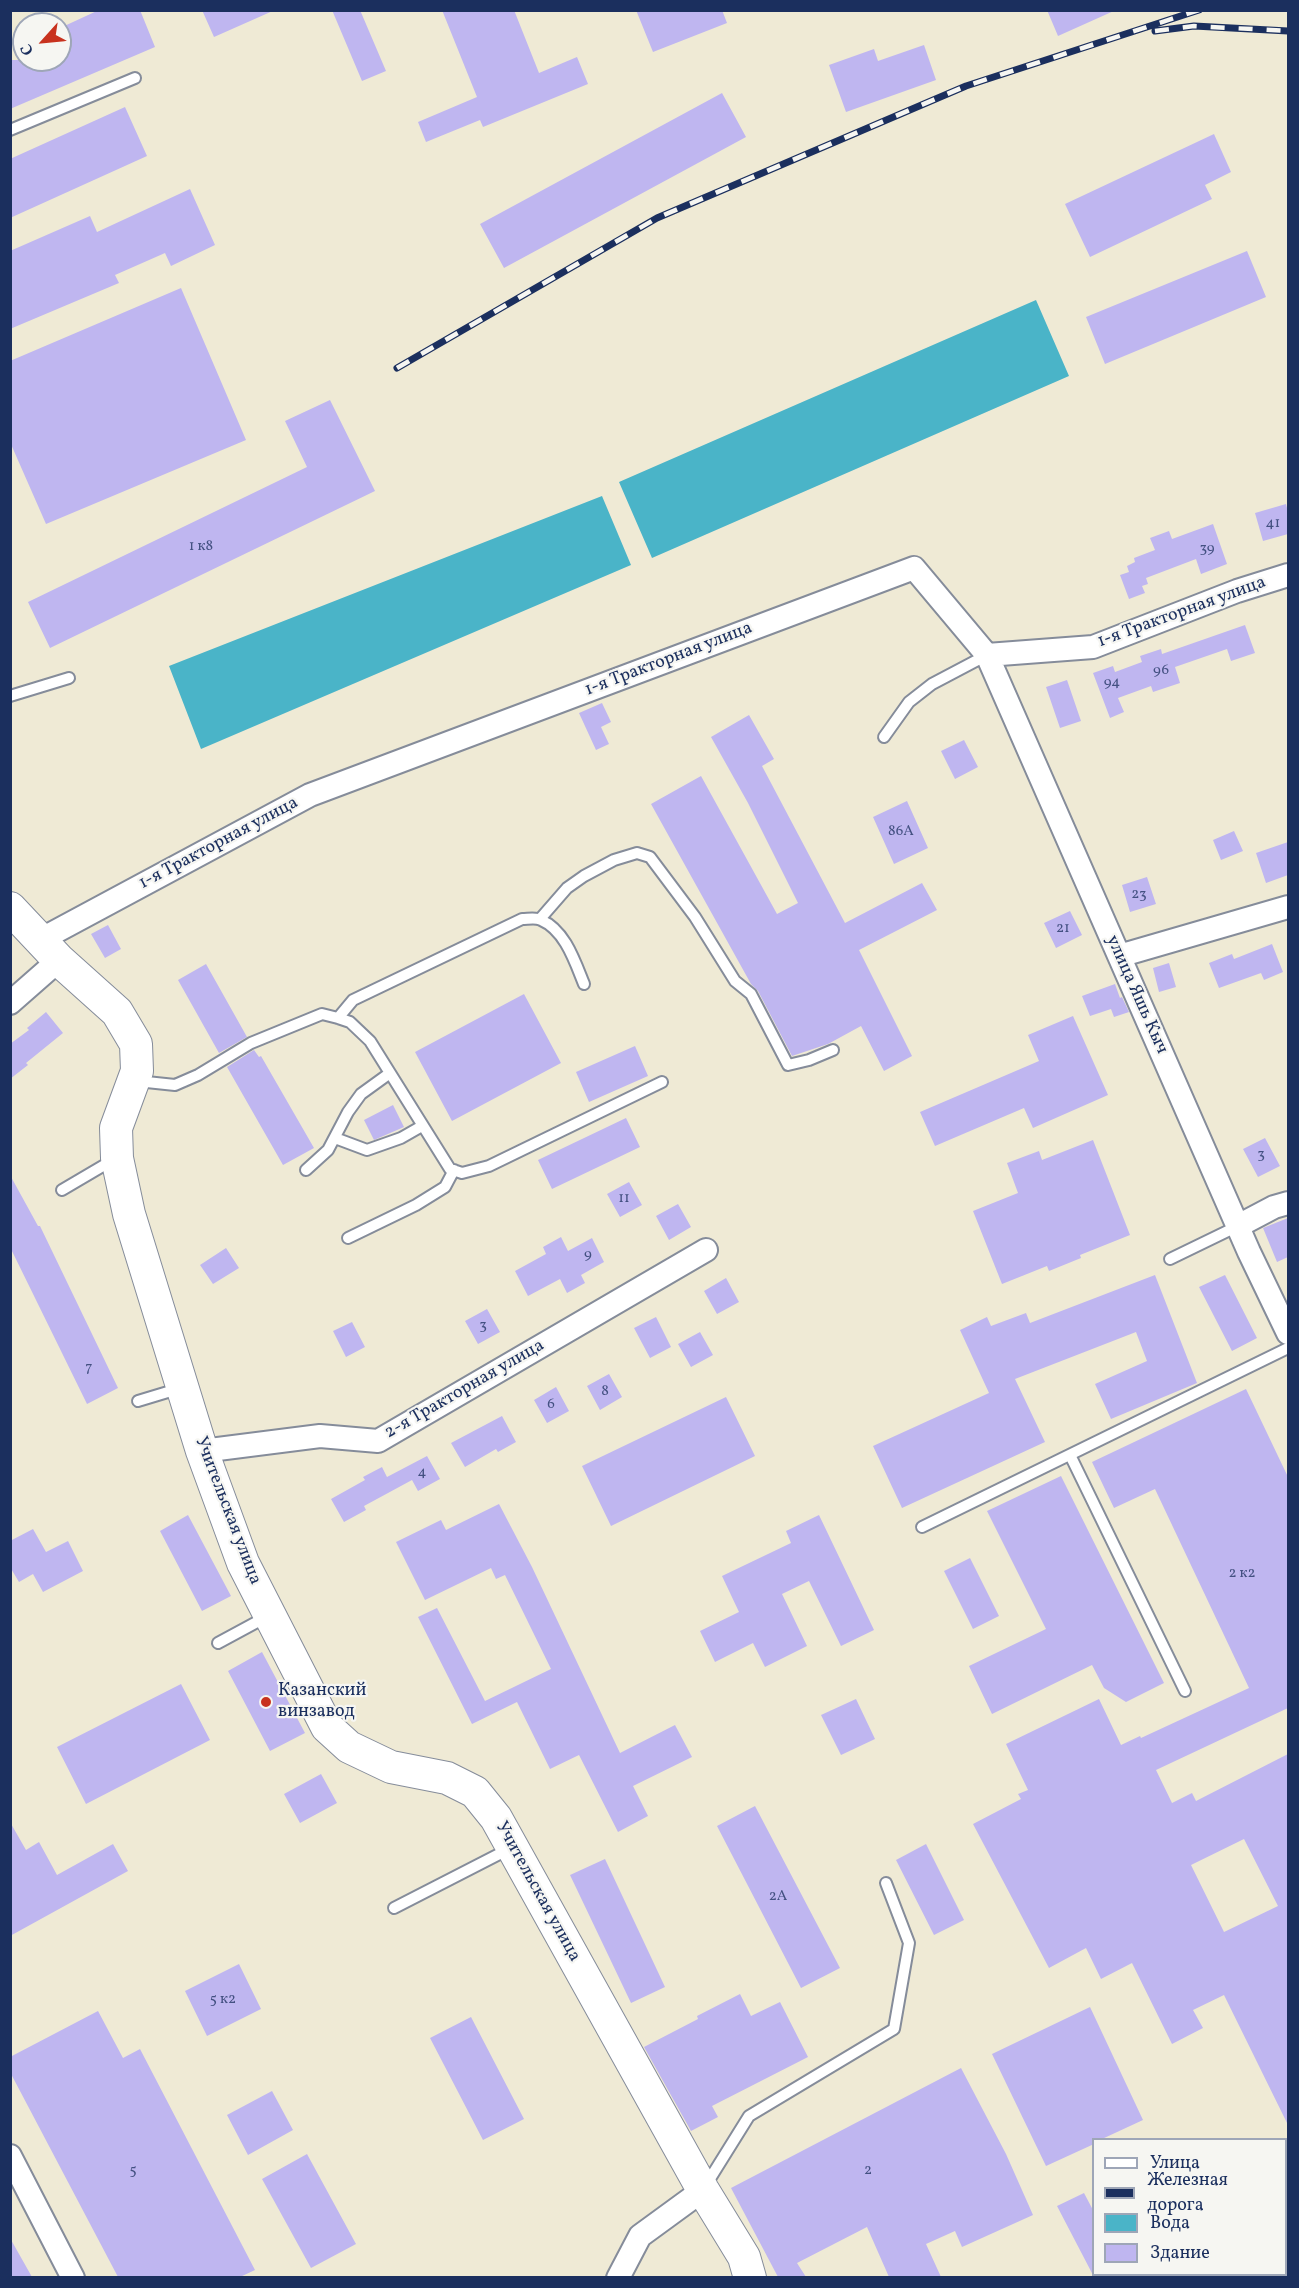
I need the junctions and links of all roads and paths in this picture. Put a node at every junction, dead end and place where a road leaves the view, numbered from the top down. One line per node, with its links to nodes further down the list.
1 (135, 78): 2 (lane)
2 (10, 130)
3 (1288, 575): 4 (street, 1-я Тракторная улица)
4 (987, 655): 7 (lane); 11 (street, 1-я Тракторная улица); 12 (street, улица Яшь Кыч)
5 (69, 678): 6 (lane)
6 (10, 696)
7 (884, 737)
8 (1288, 907): 12 (street)
9 (10, 908): 11 (street, Учительская улица)
10 (540, 919): 13 (lane); 15 (lane); 16 (lane)
11 (50, 950): 14 (street); 18 (street, Учительская улица)
12 (1119, 956): 27 (street, улица Яшь Кыч)
13 (584, 984)
14 (10, 1003)
15 (338, 1018): 17 (lane); 18 (lane)
16 (833, 1050)
17 (390, 1073): 20 (lane); 21 (lane)
18 (133, 1081): 22 (street, Учительская улица)
19 (662, 1082): 24 (lane)
20 (422, 1126): 21 (lane); 24 (lane)
21 (335, 1138): 23 (lane)
22 (117, 1158): 25 (lane); 33 (street, Учительская улица)
23 (306, 1170)
24 (454, 1170): 28 (lane)
25 (62, 1190)
26 (1288, 1203): 27 (street)
27 (1238, 1226): 30 (lane); 31 (street, улица Яшь Кыч)
28 (348, 1238)
29 (706, 1250): 35 (street, 2-я Тракторная улица)
30 (1170, 1259)
31 (1288, 1333)
32 (1288, 1348): 36 (lane)
33 (182, 1387): 34 (lane); 35 (street, Учительская улица)
34 (138, 1401)
35 (202, 1451): 38 (street, Учительская улица)
36 (1070, 1455): 37 (lane); 40 (lane)
37 (922, 1527)
38 (270, 1615): 39 (lane); 41 (street, Учительская улица)
39 (218, 1643)
40 (1185, 1691)
41 (512, 1847): 43 (lane); 45 (street, Учительская улица)
42 (886, 1883): 45 (lane)
43 (394, 1908)
44 (10, 2156): 46 (street)
45 (703, 2190): 47 (street); 48 (street, Учительская улица)
46 (73, 2277)
47 (618, 2277)
48 (750, 2277)

